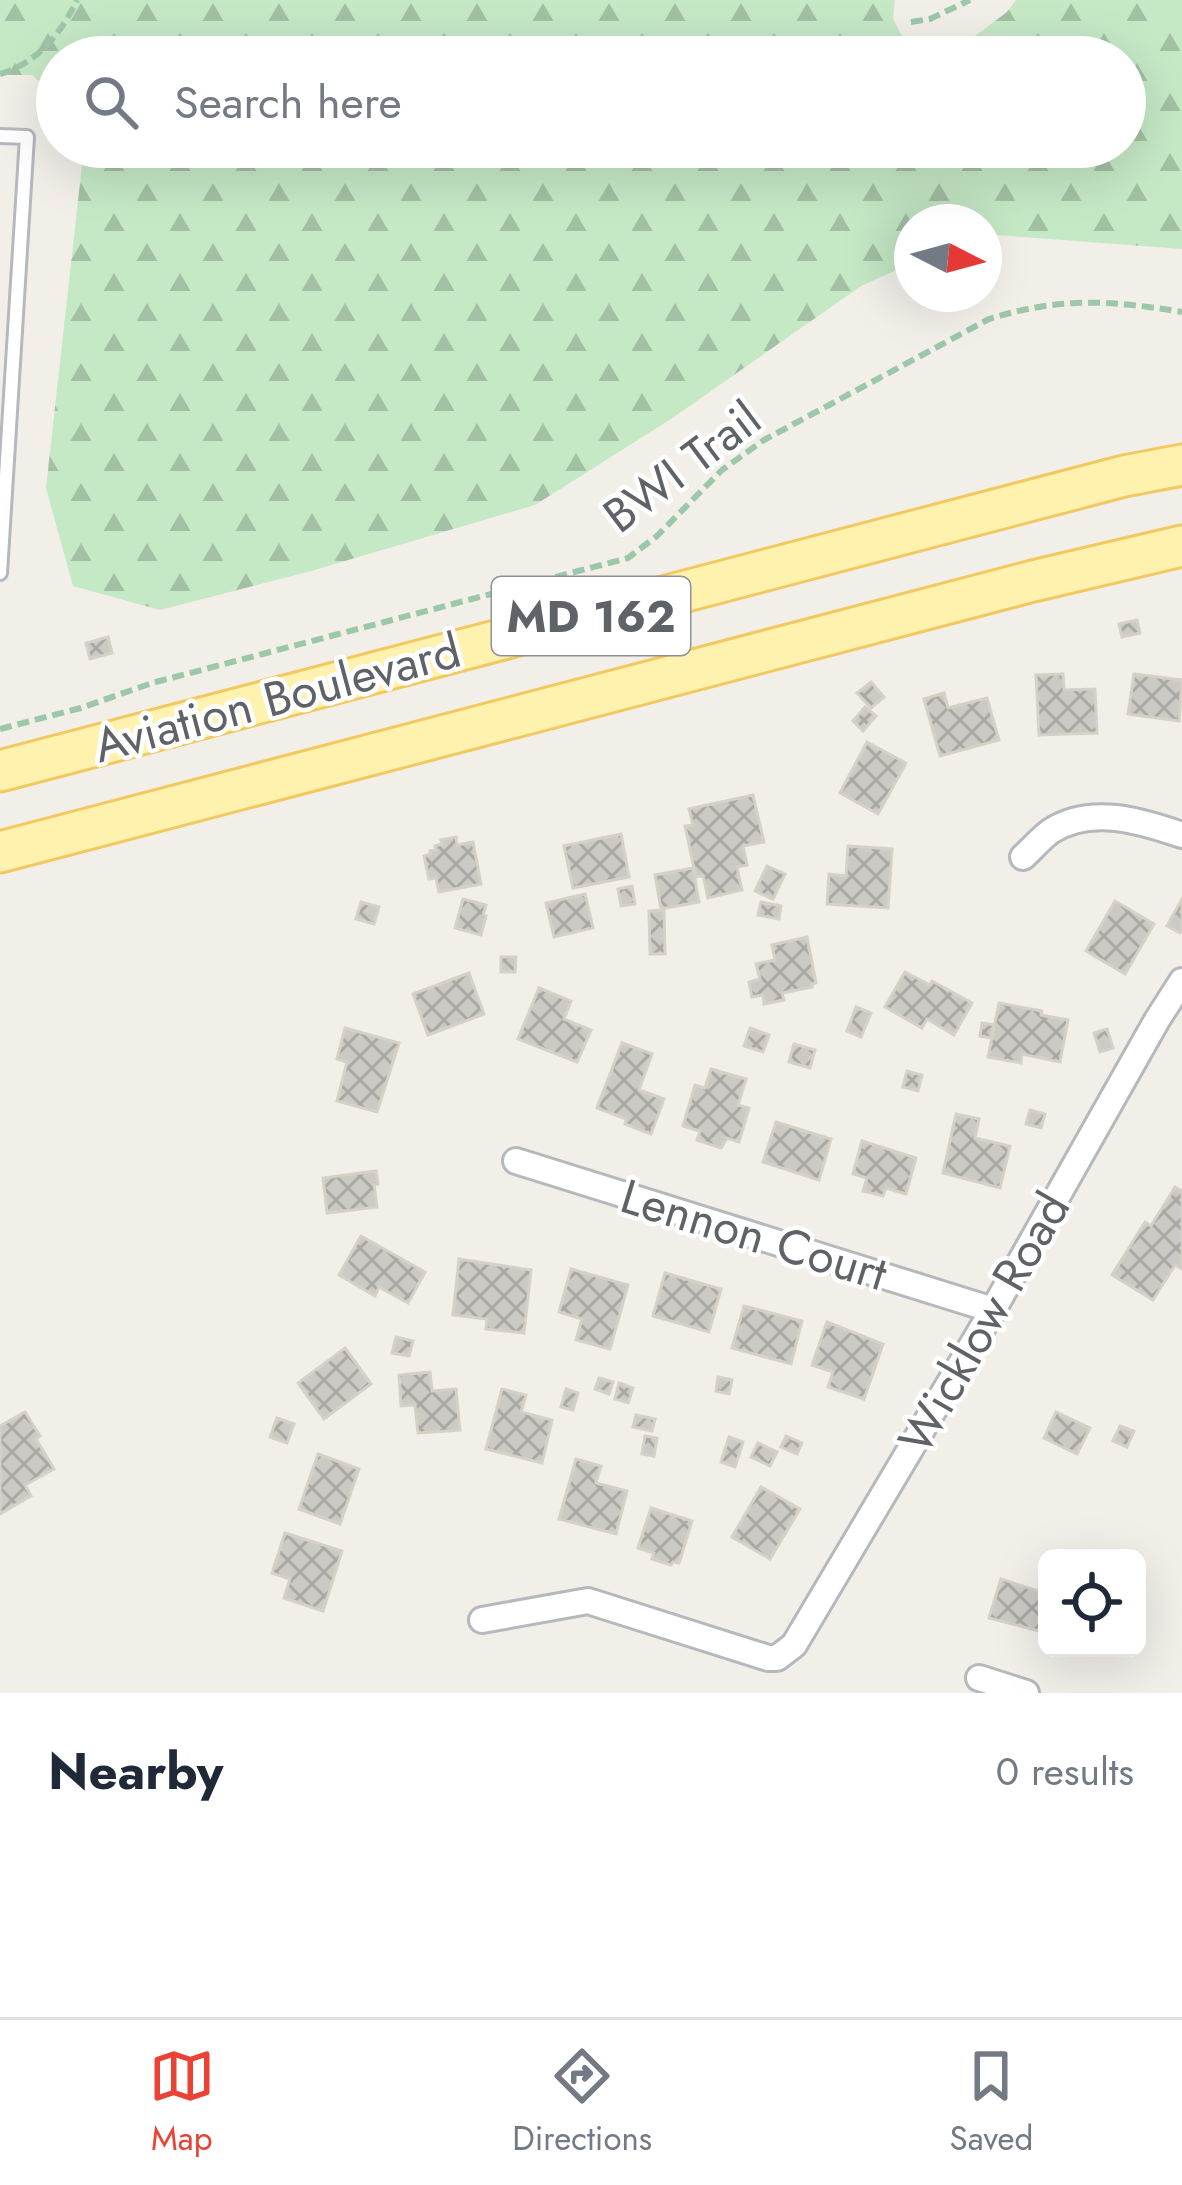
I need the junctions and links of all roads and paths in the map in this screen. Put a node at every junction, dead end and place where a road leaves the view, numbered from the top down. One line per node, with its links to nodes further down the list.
1 (77, 0): 4 (path)
2 (970, 0): 3 (path)
3 (910, 22)
4 (56, 36)
5 (36, 56): 6 (path)
6 (0, 74)
7 (0, 136): 11 (lane)
8 (1182, 312): 12 (path, BWI Trail)
9 (1182, 465): 13 (main road, Aviation Boulevard / MD 162)
10 (1182, 546): 15 (main road, Aviation Boulevard / MD 162)
11 (0, 573)
12 (0, 729)
13 (0, 771)
14 (1182, 835): 16 (street)
15 (0, 852)
16 (1023, 857)
17 (1182, 980): 19 (street, Wicklow Road)
18 (516, 1161): 19 (street, Lennon Court)
19 (993, 1310): 20 (street, Wicklow Road)
20 (482, 1620)
21 (979, 1678): 22 (street)
22 (1026, 1693)

